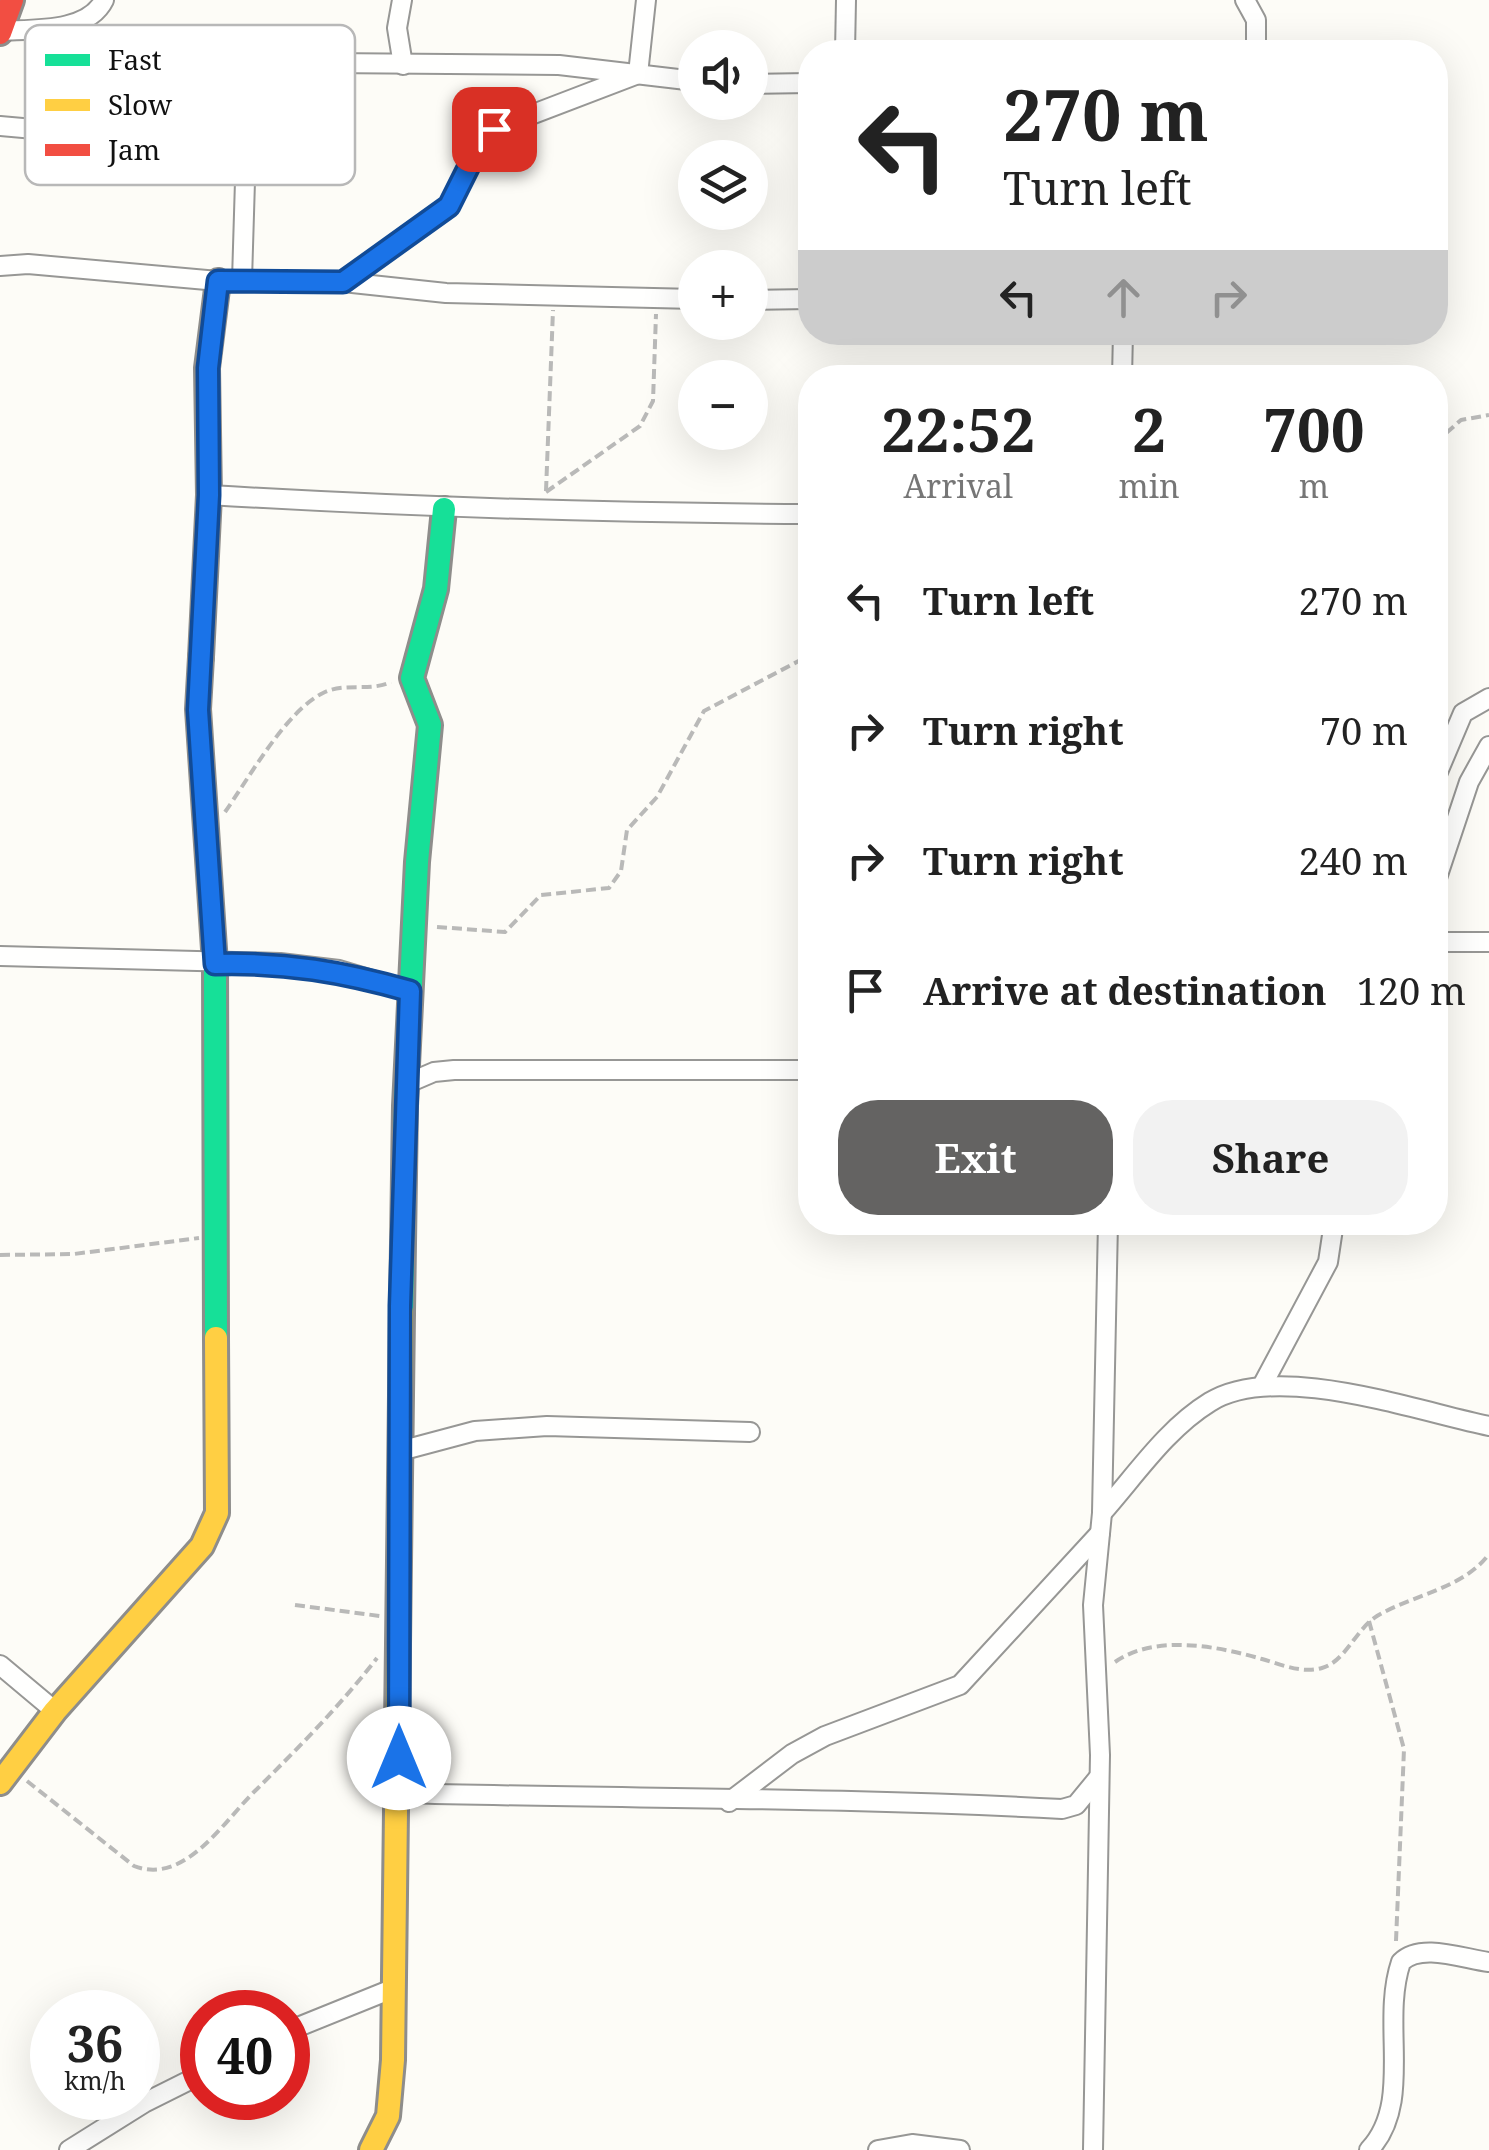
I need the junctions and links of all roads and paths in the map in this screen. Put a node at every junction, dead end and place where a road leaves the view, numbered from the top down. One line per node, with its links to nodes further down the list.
1 (12, 0): 9 (street)
2 (104, 0): 7 (street)
3 (402, 0): 13 (street)
4 (646, 0): 14 (street)
5 (846, 0): 10 (street)
6 (1244, 0): 11 (street)
7 (48, 25)
8 (25, 28): 9 (street)
9 (0, 32)
10 (845, 40)
11 (1256, 40)
12 (355, 64): 13 (street)
13 (403, 65): 14 (street)
14 (638, 74): 15 (street); 24 (street)
15 (678, 79)
16 (798, 83): 17 (street)
17 (768, 84)
18 (0, 126): 19 (street)
19 (25, 128)
20 (245, 185): 22 (street)
21 (0, 266): 23 (street)
22 (242, 280): 23 (street); 24 (street)
23 (218, 281): 33 (street)
24 (343, 282): 25 (street)
25 (554, 296): 26 (street); 32 (path)
26 (656, 297): 27 (street); 32 (path)
27 (678, 298)
28 (798, 299): 29 (street)
29 (768, 300)
30 (1489, 415): 31 (path)
31 (1448, 432)
32 (546, 492): 34 (path)
33 (209, 495): 35 (street); 42 (street)
34 (514, 506): 35 (street); 36 (street)
35 (444, 509): 44 (street)
36 (798, 514)
37 (798, 661): 44 (path)
38 (395, 680): 42 (path)
39 (1489, 698): 41 (street)
40 (1489, 746): 43 (street)
41 (1448, 749)
42 (204, 840): 48 (street)
43 (1448, 845)
44 (417, 927): 49 (street)
45 (1448, 942): 46 (street)
46 (1489, 942)
47 (0, 956): 48 (street)
48 (215, 964): 49 (street); 56 (street)
49 (410, 991): 50 (street)
50 (408, 1047): 52 (street); 53 (street)
51 (798, 1070): 52 (street)
52 (434, 1072): 53 (street)
53 (406, 1084): 61 (street)
54 (1108, 1235): 62 (street)
55 (1332, 1235): 58 (street)
56 (213, 1238): 57 (path); 71 (street)
57 (0, 1255)
58 (1263, 1384): 59 (street); 62 (street)
59 (1489, 1426)
60 (750, 1432): 61 (street)
61 (400, 1451): 66 (street)
62 (1102, 1513): 63 (street)
63 (1100, 1533): 70 (street); 75 (street)
64 (1488, 1558): 67 (path)
65 (295, 1606): 66 (path)
66 (400, 1619): 74 (street)
67 (1369, 1621): 70 (path); 76 (path)
68 (377, 1657): 72 (path)
69 (0, 1665): 71 (street)
70 (1094, 1686): 73 (street)
71 (55, 1711): 72 (street)
72 (6, 1775)
73 (1100, 1776): 75 (street); 85 (street)
74 (399, 1793): 75 (street); 78 (street)
75 (728, 1802)
76 (1396, 1948)
77 (1489, 1962): 86 (street)
78 (392, 1989): 79 (street); 82 (street)
79 (310, 2022)
80 (180, 2085): 81 (street)
81 (69, 2150)
82 (372, 2150)
83 (878, 2150): 84 (street)
84 (960, 2150)
85 (1093, 2150)
86 (1370, 2150)

